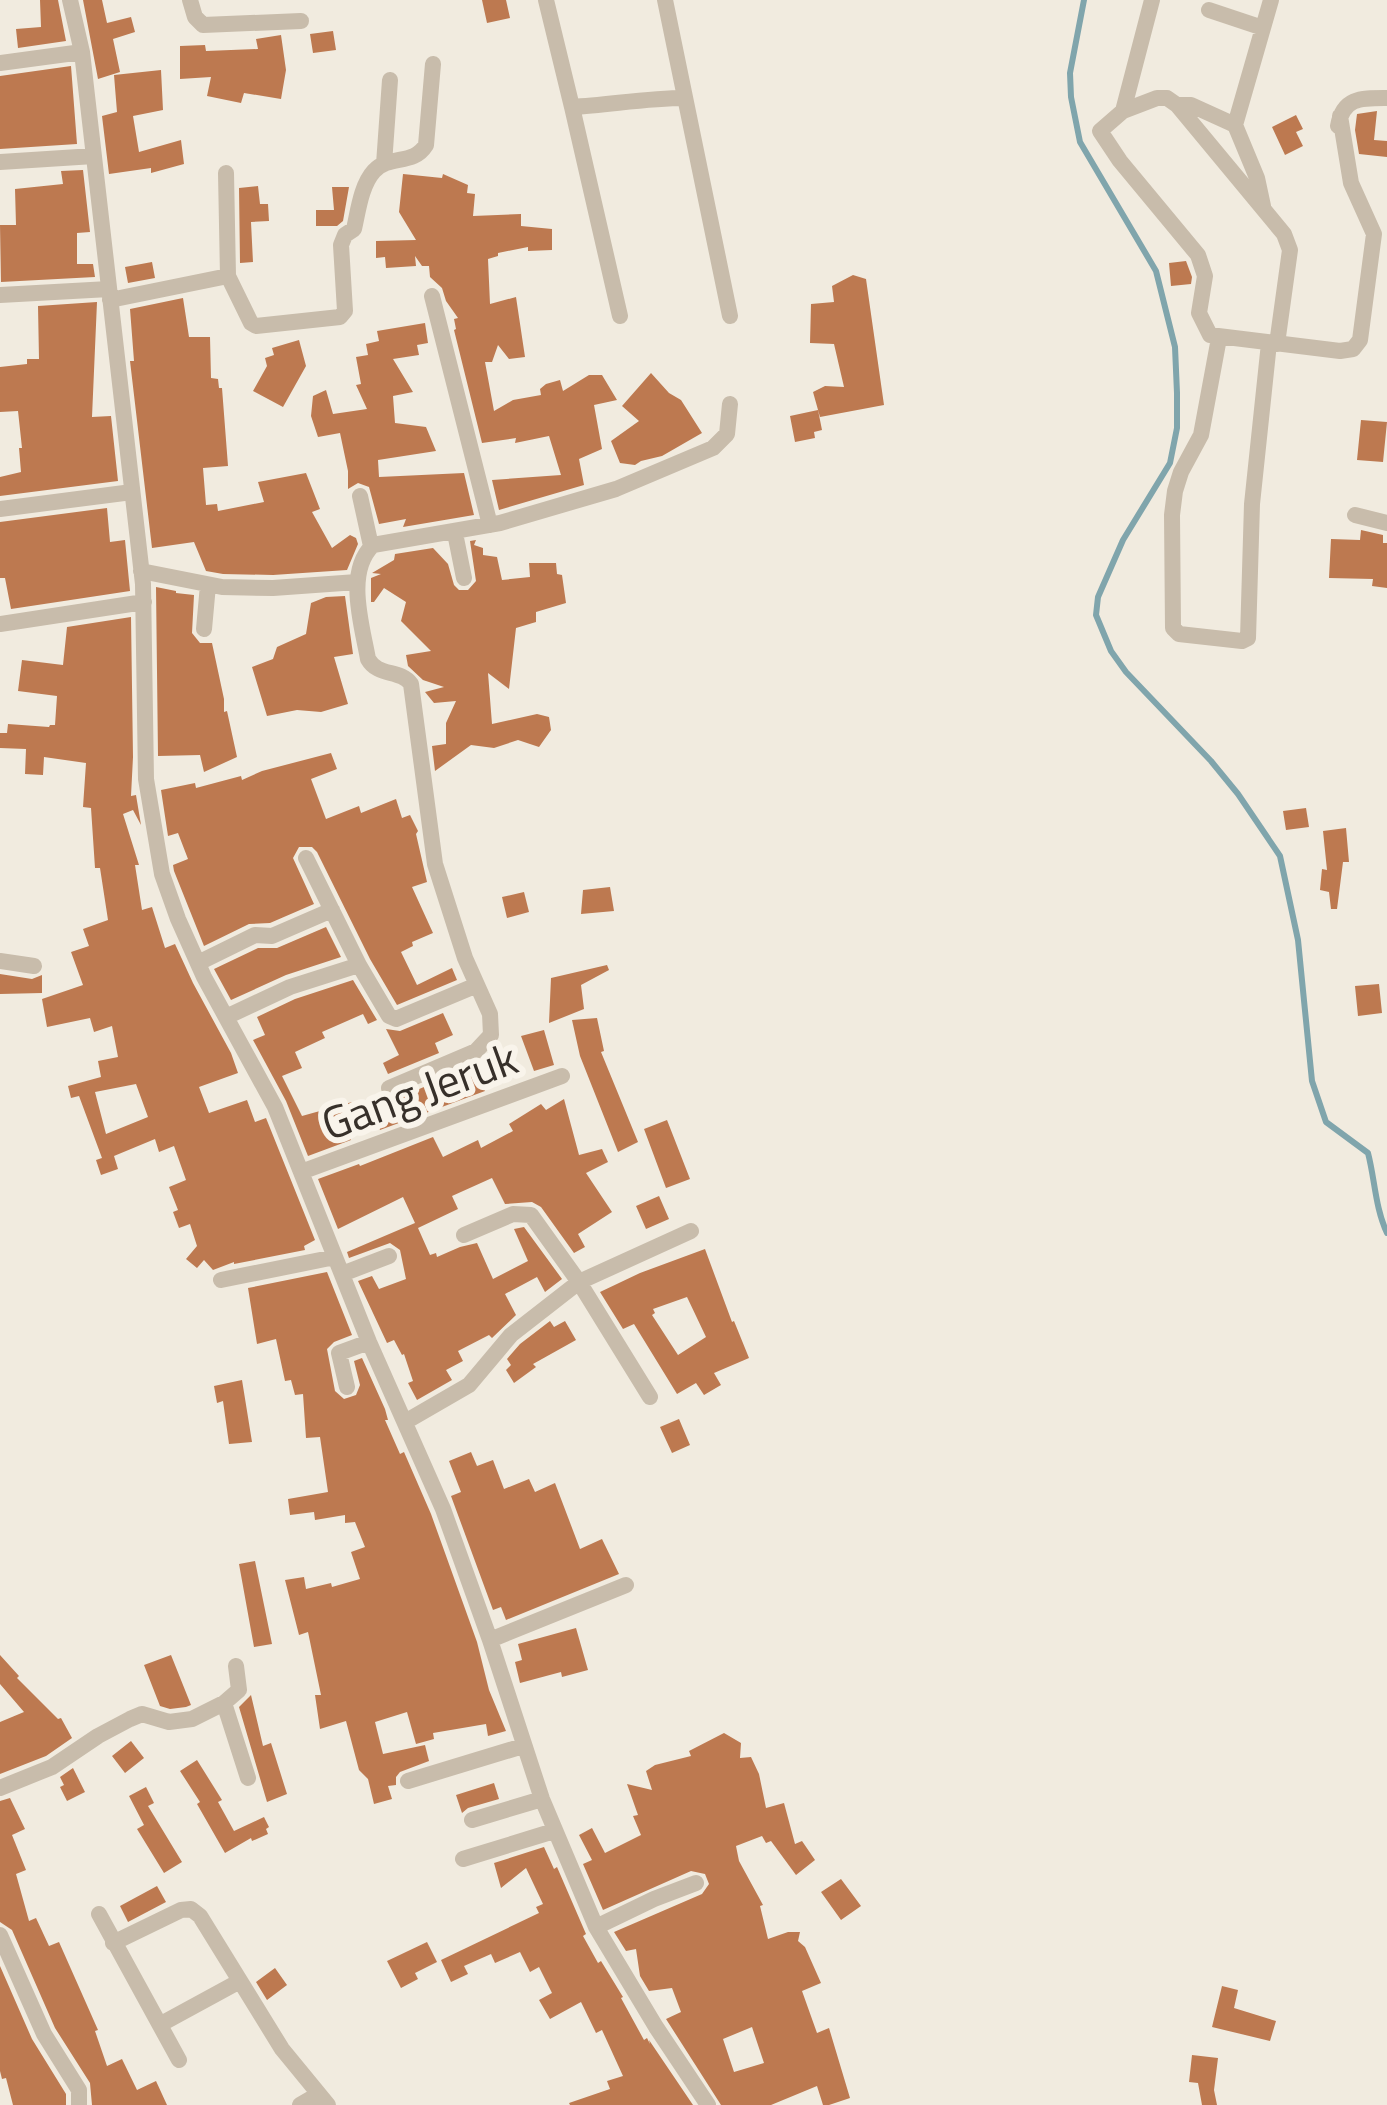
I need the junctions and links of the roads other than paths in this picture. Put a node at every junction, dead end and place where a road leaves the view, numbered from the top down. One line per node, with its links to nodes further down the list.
1 (70, 0): 10 (street)
2 (190, 0): 8 (street)
3 (546, 0): 17 (street)
4 (664, 0): 14 (street)
5 (1152, 0): 18 (street)
6 (1271, 0): 9 (street)
7 (1209, 10): 9 (street)
8 (301, 20)
9 (1263, 28): 19 (street)
10 (82, 52): 11 (street); 20 (street)
11 (0, 63)
12 (433, 64): 22 (street)
13 (390, 80): 22 (street)
14 (685, 98): 17 (street); 30 (street)
15 (1379, 98): 32 (street)
16 (1177, 105): 18 (street); 19 (street); 24 (street)
17 (572, 106): 29 (street)
18 (1123, 111): 31 (street)
19 (1235, 125): 24 (street)
20 (94, 156): 21 (street); 26 (street)
21 (0, 163)
22 (384, 164): 25 (street)
23 (226, 173): 25 (street)
24 (1263, 206): 32 (street)
25 (228, 276): 26 (street)
26 (110, 294): 27 (street); 34 (street)
27 (0, 295)
28 (432, 296): 39 (street)
29 (620, 316)
30 (730, 316)
31 (1220, 338): 32 (street); 32 (street)
32 (1273, 344)
33 (730, 404): 39 (street)
34 (132, 492): 36 (street); 42 (street)
35 (360, 496): 41 (street)
36 (0, 509)
37 (1355, 515): 38 (street)
38 (1387, 523)
39 (490, 525): 40 (street)
40 (455, 533): 41 (street); 43 (street)
41 (371, 546): 44 (street)
42 (141, 571): 45 (street); 46 (street)
43 (464, 578)
44 (357, 582): 45 (street); 55 (street)
45 (208, 584): 48 (street)
46 (144, 602): 47 (street); 52 (street)
47 (0, 624)
48 (204, 629)
49 (306, 858): 50 (street)
50 (332, 910): 52 (street); 53 (street)
51 (0, 961): 54 (street)
52 (198, 963): 56 (street)
53 (359, 964): 55 (street); 56 (street)
54 (34, 966)
55 (477, 985): 58 (street)
56 (226, 1017): 59 (street)
57 (562, 1076): 59 (street, Gang Jeruk)
58 (388, 1088)
59 (301, 1172): 63 (street)
60 (691, 1231): 65 (street)
61 (464, 1234): 65 (street)
62 (389, 1256): 63 (street)
63 (339, 1265): 64 (street); 66 (street)
64 (221, 1280)
65 (579, 1282): 68 (street); 69 (street)
66 (369, 1342): 67 (street); 69 (street)
67 (347, 1387)
68 (650, 1397)
69 (405, 1423): 71 (street)
70 (626, 1585): 71 (street)
71 (490, 1640): 74 (street)
72 (236, 1666): 73 (street)
73 (224, 1703): 75 (street); 77 (street)
74 (523, 1747): 76 (street); 78 (street)
75 (248, 1778)
76 (408, 1781)
77 (0, 1788)
78 (542, 1798): 79 (street); 80 (street)
79 (472, 1820)
80 (554, 1831): 81 (street); 84 (street)
81 (463, 1859)
82 (696, 1883): 84 (street)
83 (99, 1914): 86 (street)
84 (596, 1927): 93 (street)
85 (0, 1935): 91 (street)
86 (113, 1943): 87 (street); 88 (street)
87 (240, 1982): 88 (street); 90 (street)
88 (161, 2024): 89 (street)
89 (179, 2060)
90 (323, 2100): 92 (street)
91 (79, 2105)
92 (300, 2105)
93 (708, 2105)

